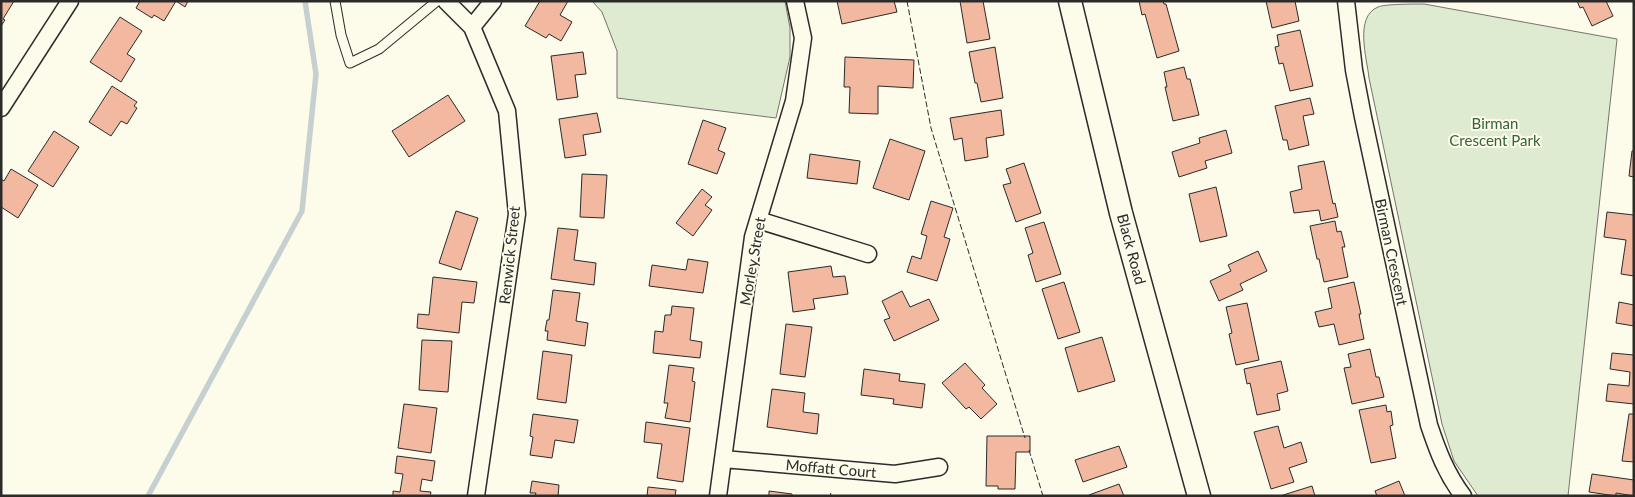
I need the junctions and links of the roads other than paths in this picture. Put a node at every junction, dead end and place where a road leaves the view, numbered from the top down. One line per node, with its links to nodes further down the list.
1 (70, 1): 10 (street)
2 (335, 1): 3 (lane)
3 (437, 1)
4 (446, 1): 9 (street, Renwick Street)
5 (493, 1): 9 (street)
6 (795, 1): 11 (street, Morley Street)
7 (1070, 1): 17 (main road, Black Road)
8 (1346, 1): 18 (street, Birman Crescent)
9 (472, 27): 15 (street, Renwick Street)
10 (1, 108)
11 (758, 220): 12 (street); 13 (street, Morley Street)
12 (868, 254)
13 (723, 458): 14 (street, Moffatt Court); 16 (street, Morley Street)
14 (939, 467)
15 (476, 496)
16 (718, 496)
17 (1199, 496)
18 (1462, 496)

